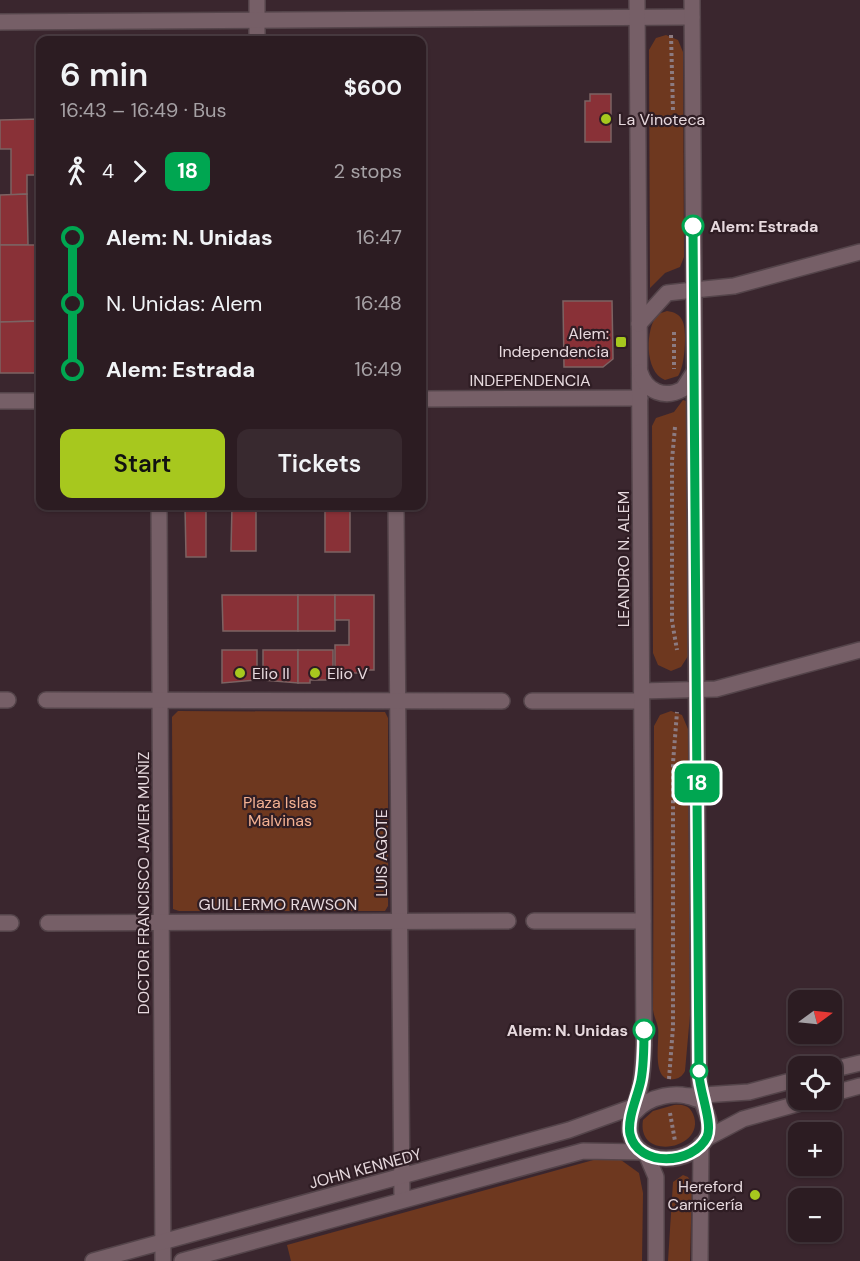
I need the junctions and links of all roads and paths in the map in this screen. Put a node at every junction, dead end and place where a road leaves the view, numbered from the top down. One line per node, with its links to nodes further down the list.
1 (257, 0): 6 (main road)
2 (637, 0): 4 (main road, LEANDRO N. ALEM)
3 (692, 0): 5 (main road)
4 (637, 17): 5 (main road); 6 (main road); 11 (main road, LEANDRO N. ALEM)
5 (692, 17): 10 (main road)
6 (257, 20): 7 (main road); 8 (main road)
7 (0, 22)
8 (257, 36)
9 (860, 252): 10 (main road)
10 (694, 290): 11 (main road); 14 (main road)
11 (639, 324): 13 (main road, LEANDRO N. ALEM)
12 (674, 324): 15 (path)
13 (639, 366): 14 (main road); 16 (main road, LEANDRO N. ALEM)
14 (694, 366): 25 (main road)
15 (674, 379)
16 (640, 398): 17 (main road, INDEPENDENCIA); 26 (main road, LEANDRO N. ALEM)
17 (426, 399)
18 (0, 401): 19 (main road)
19 (36, 401)
20 (676, 420): 24 (path)
21 (159, 510): 28 (main road, DOCTOR FRANCISCO JAVIER MUÑIZ)
22 (396, 510): 29 (main road, LUIS AGOTE)
23 (860, 650): 25 (main road)
24 (677, 656)
25 (697, 690): 26 (main road); 45 (main road)
26 (641, 696): 31 (main road); 35 (main road, LEANDRO N. ALEM)
27 (46, 700): 28 (main road)
28 (160, 700): 29 (main road); 37 (main road, DOCTOR FRANCISCO JAVIER MUÑIZ)
29 (397, 701): 30 (main road); 38 (main road, LUIS AGOTE)
30 (502, 701)
31 (532, 701)
32 (677, 712): 41 (path)
33 (508, 921): 38 (main road, GUILLERMO RAWSON)
34 (534, 921): 35 (main road)
35 (643, 921): 48 (main road, LEANDRO N. ALEM)
36 (48, 922): 37 (main road, GUILLERMO RAWSON)
37 (161, 922): 38 (main road, GUILLERMO RAWSON); 54 (main road, DOCTOR FRANCISCO JAVIER MUÑIZ)
38 (399, 922): 52 (main road, LUIS AGOTE)
39 (860, 1063): 40 (main road)
40 (842, 1068)
41 (669, 1079)
42 (788, 1082): 45 (main road)
43 (860, 1086): 44 (main road)
44 (842, 1091)
45 (697, 1099): 48 (main road); 49 (main road)
46 (668, 1106): 50 (path)
47 (788, 1106): 49 (main road)
48 (637, 1109): 51 (main road, LEANDRO N. ALEM); 52 (main road, JOHN KENNEDY)
49 (704, 1141): 51 (main road); 59 (main road)
50 (676, 1145)
51 (644, 1154): 53 (main road); 58 (main road, LEANDRO N. ALEM)
52 (401, 1177): 53 (main road, LUIS AGOTE); 54 (main road, JOHN KENNEDY)
53 (402, 1200): 57 (main road)
54 (163, 1242): 55 (main road, JOHN KENNEDY); 56 (main road, DOCTOR FRANCISCO JAVIER MUÑIZ)
55 (93, 1261)
56 (164, 1261)
57 (182, 1261)
58 (656, 1261)
59 (700, 1261)

